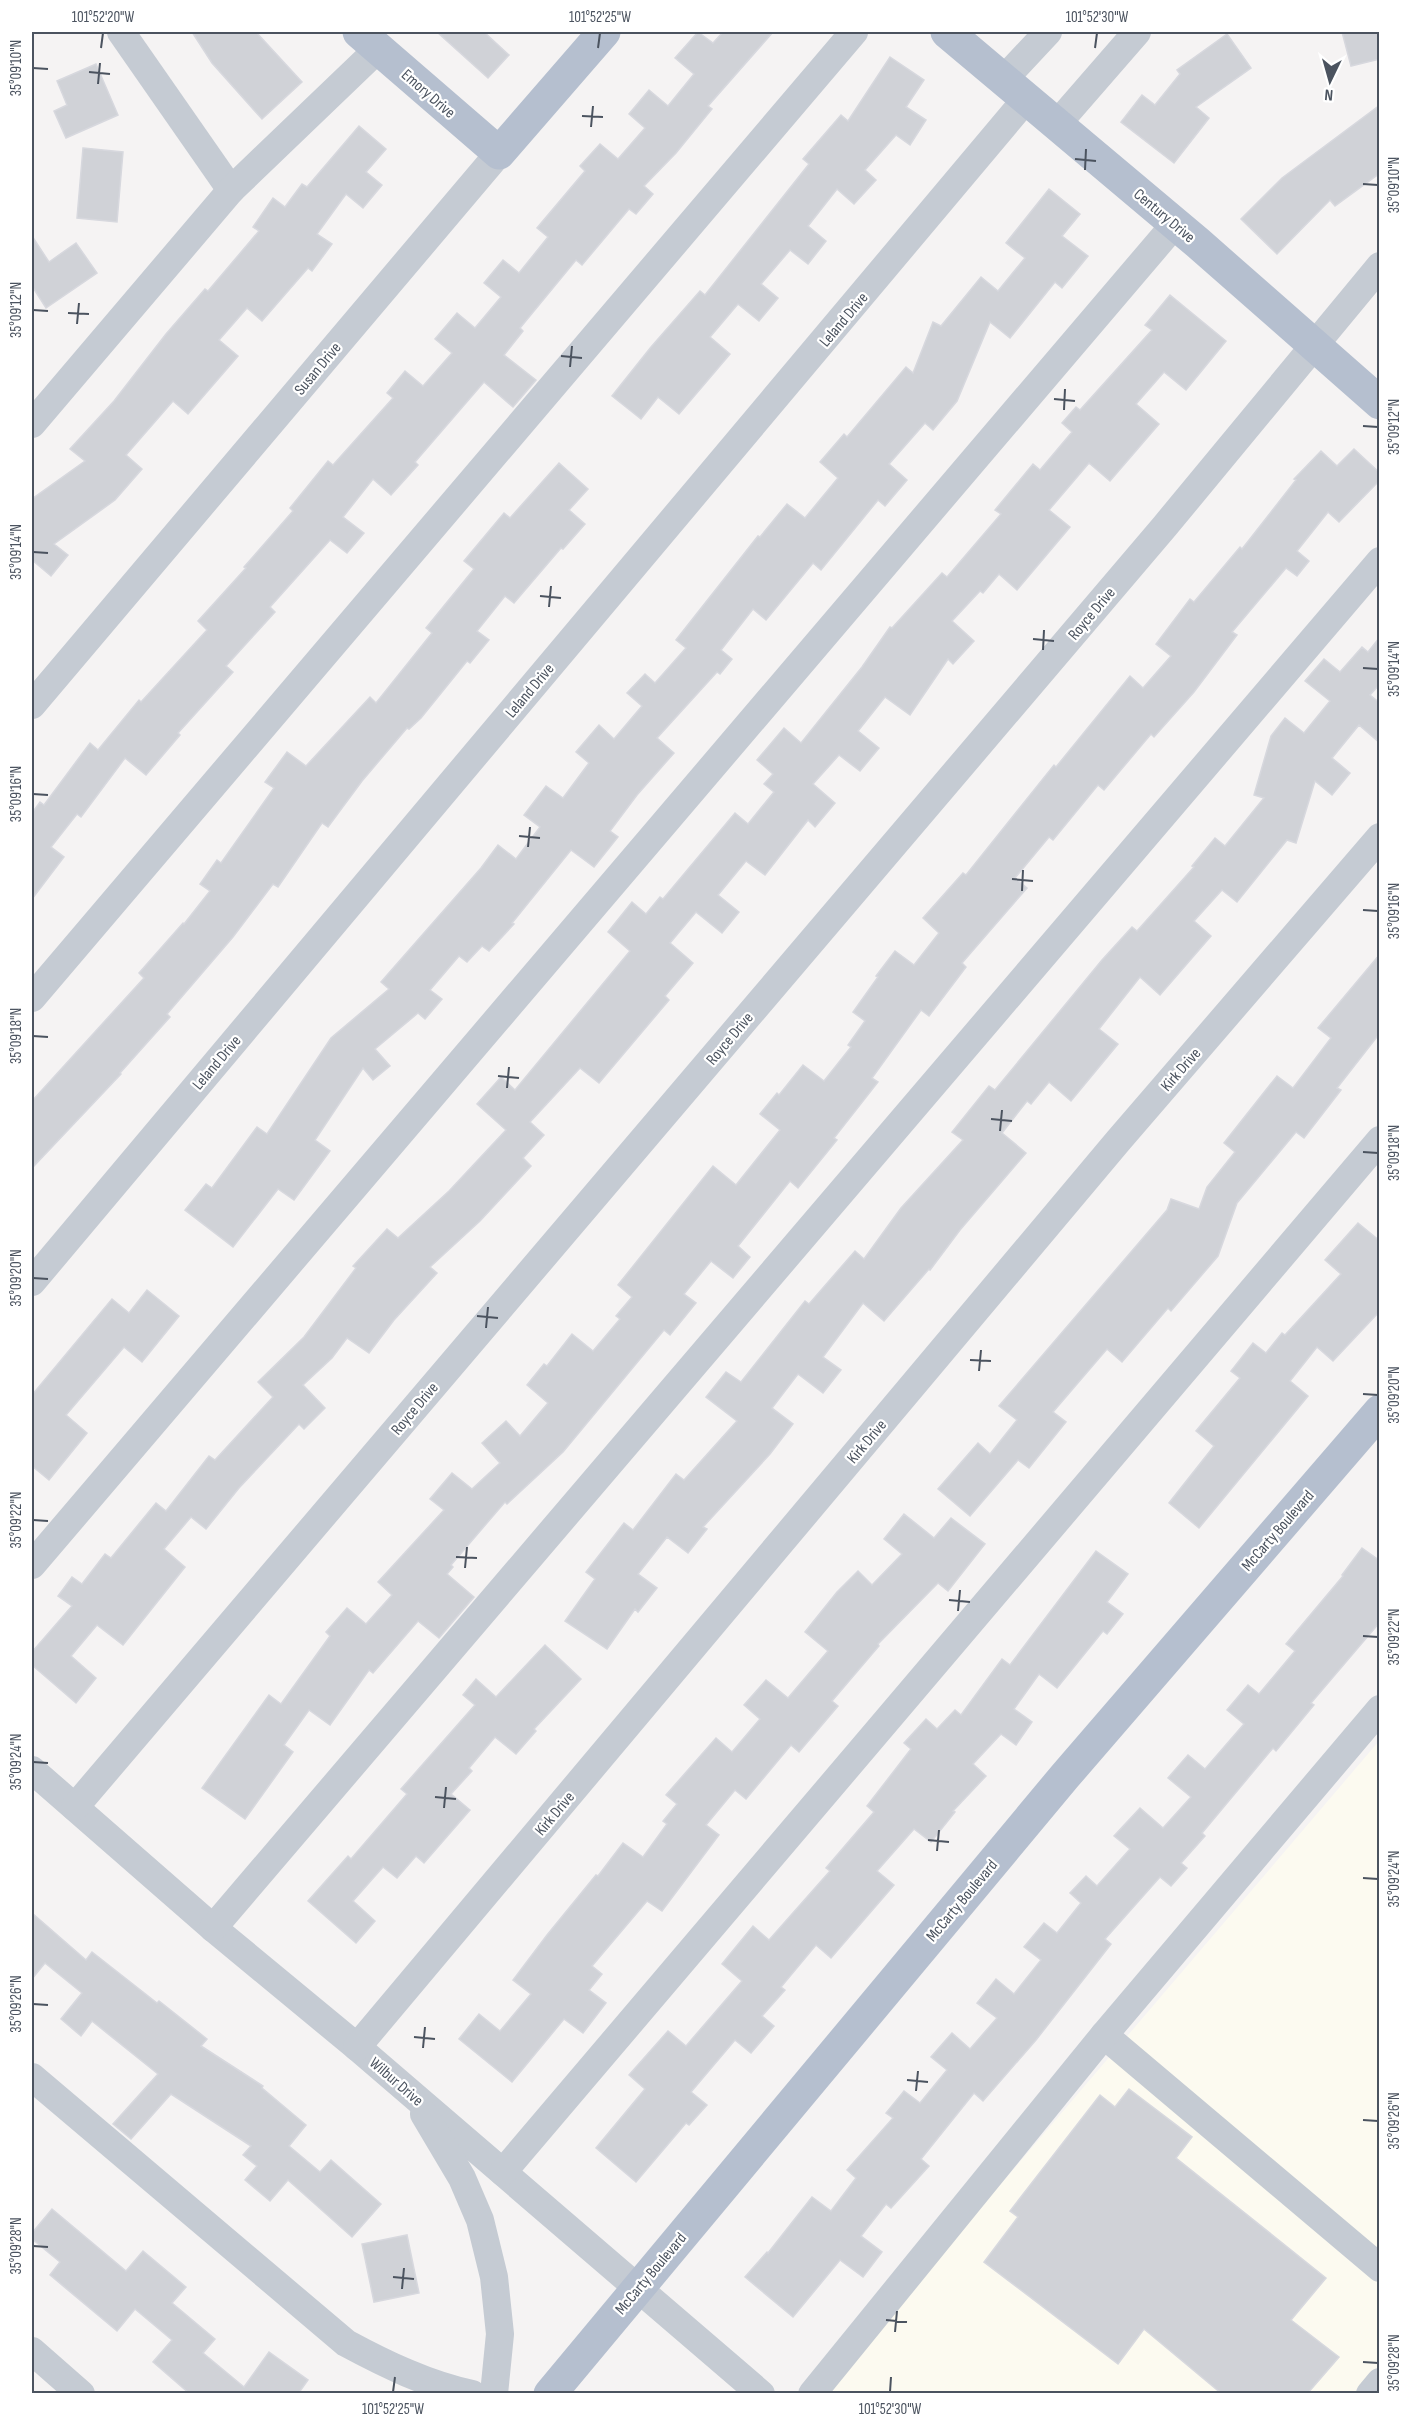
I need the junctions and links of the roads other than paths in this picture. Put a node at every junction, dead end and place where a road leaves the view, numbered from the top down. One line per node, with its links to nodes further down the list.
1 (121, 32): 11 (street)
2 (604, 32): 10 (main road, Susan Drive)
3 (854, 32): 20 (street)
4 (947, 32): 8 (main road, Century Drive)
5 (1048, 32): 8 (street, Leland Drive)
6 (1137, 32): 9 (street)
7 (369, 40): 10 (main road, Emory Drive); 11 (street)
8 (1016, 89): 9 (main road, Century Drive); 22 (street, Leland Drive)
9 (1057, 124): 12 (main road, Century Drive)
10 (499, 153): 18 (street, Susan Drive)
11 (231, 190): 16 (street)
12 (1175, 224): 14 (main road, Century Drive); 24 (street)
13 (1380, 266): 14 (street, Royce Drive)
14 (1315, 346): 15 (main road, Century Drive); 27 (street, Royce Drive)
15 (1380, 403)
16 (37, 408)
17 (1380, 561): 28 (street)
18 (32, 705)
19 (1380, 837): 30 (street, Kirk Drive)
20 (32, 999)
21 (1380, 1140): 33 (street)
22 (32, 1282)
23 (1380, 1411): 35 (main road, McCarty Boulevard)
24 (32, 1565)
25 (1380, 1709): 29 (street)
26 (32, 1770): 27 (street, Wilbur Drive)
27 (75, 1807): 28 (street, Wilbur Drive)
28 (213, 1928): 30 (street, Wilbur Drive)
29 (1104, 2034): 34 (street); 43 (street)
30 (357, 2047): 32 (street, Wilbur Drive)
31 (32, 2078): 39 (street)
32 (412, 2095): 33 (street, Wilbur Drive); 40 (street)
33 (503, 2172): 35 (street, Wilbur Drive)
34 (1380, 2268)
35 (637, 2289): 41 (main road, McCarty Boulevard); 42 (street, Wilbur Drive)
36 (32, 2351): 38 (street)
37 (1380, 2382): 44 (street)
38 (81, 2394)
39 (472, 2394)
40 (494, 2394)
41 (550, 2394)
42 (761, 2394)
43 (812, 2394)
44 (1370, 2394)

